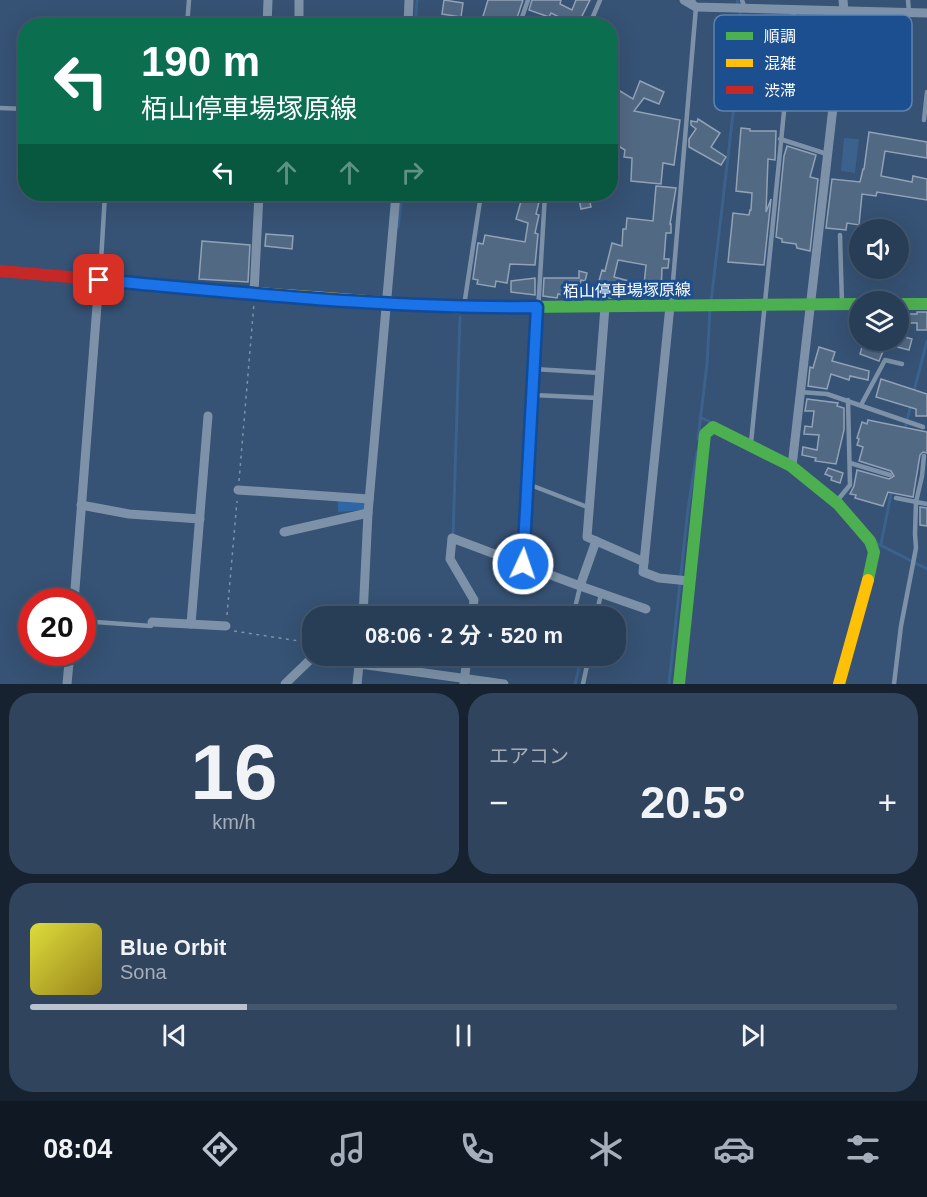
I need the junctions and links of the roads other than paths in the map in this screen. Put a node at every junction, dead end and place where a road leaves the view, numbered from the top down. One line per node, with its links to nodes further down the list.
1 (189, 0): 18 (lane)
2 (268, 0): 19 (street)
3 (299, 0): 20 (street)
4 (409, 0): 21 (street)
5 (528, 0): 22 (lane)
6 (600, 0): 23 (lane)
7 (684, 0): 10 (street)
8 (843, 0): 13 (street)
9 (908, 0): 14 (lane)
10 (694, 4): 11 (street); 48 (lane)
11 (744, 5): 12 (street)
12 (794, 10): 13 (street); 16 (lane)
13 (844, 11): 14 (street); 17 (street)
14 (909, 12): 15 (street)
15 (927, 13)
16 (793, 15)
17 (844, 15)
18 (188, 18)
19 (267, 18)
20 (299, 18)
21 (408, 18)
22 (522, 18)
23 (592, 18)
24 (927, 92): 29 (lane)
25 (0, 108): 26 (lane)
26 (18, 109)
27 (783, 111): 30 (lane)
28 (832, 111): 31 (street)
29 (924, 120)
30 (780, 139): 31 (lane); 47 (lane)
31 (827, 154): 42 (street)
32 (105, 201): 39 (lane)
33 (258, 201): 40 (street)
34 (395, 201): 41 (street)
35 (481, 201): 51 (lane)
36 (545, 201): 49 (lane)
37 (840, 235): 43 (lane)
38 (0, 271): 39 (main road, 栢山停車場塚原線)
39 (99, 280): 40 (main road, 栢山停車場塚原線); 74 (street)
40 (254, 293): 41 (main road, 栢山停車場塚原線)
41 (388, 304): 51 (main road, 栢山停車場塚原線); 70 (street)
42 (810, 304): 43 (main road, 栢山停車場塚原線); 47 (main road, 栢山停車場塚原線); 55 (street)
43 (842, 304): 44 (main road, 栢山停車場塚原線)
44 (849, 304)
45 (909, 304): 46 (main road)
46 (927, 304)
47 (766, 305): 48 (main road, 栢山停車場塚原線); 62 (lane)
48 (670, 306): 50 (main road, 栢山停車場塚原線); 80 (street)
49 (537, 307): 50 (main road, 栢山停車場塚原線); 51 (main road, 栢山停車場塚原線); 53 (lane)
50 (605, 307): 54 (street)
51 (464, 308)
52 (902, 364): 59 (lane)
53 (534, 369): 54 (lane); 56 (lane)
54 (600, 373): 57 (street)
55 (800, 392): 58 (lane); 64 (street)
56 (532, 395): 57 (lane); 67 (lane)
57 (598, 398): 75 (street)
58 (848, 400): 59 (lane); 65 (lane)
59 (861, 405): 61 (lane)
60 (208, 416): 77 (street)
61 (923, 427)
62 (751, 446): 64 (main road); 82 (main road)
63 (924, 456): 72 (lane)
64 (793, 461): 71 (main road)
65 (850, 463): 66 (lane); 71 (lane)
66 (890, 475)
67 (528, 484): 75 (lane); 81 (lane)
68 (238, 490): 70 (street)
69 (896, 498): 72 (lane)
70 (369, 499): 76 (street)
71 (836, 502): 108 (main road)
72 (916, 502): 73 (lane); 109 (lane)
73 (927, 504)
74 (81, 505): 77 (street); 84 (street)
75 (590, 507): 79 (street)
76 (368, 513): 78 (street); 86 (street)
77 (200, 519): 93 (street)
78 (284, 532)
79 (596, 541): 80 (street); 83 (street)
80 (644, 562): 82 (street)
81 (523, 564): 83 (street); 87 (street)
82 (689, 580): 107 (main road)
83 (580, 586): 85 (street); 88 (lane)
84 (75, 588)
85 (601, 594): 89 (lane); 90 (street)
86 (363, 606)
87 (473, 606)
88 (575, 606)
89 (598, 606)
90 (646, 609)
91 (96, 622): 92 (lane)
92 (152, 622): 93 (street)
93 (191, 624): 94 (street)
94 (226, 626)
95 (69, 666): 102 (street)
96 (304, 666): 103 (street)
97 (359, 666): 104 (street)
98 (388, 666): 101 (street)
99 (466, 666): 101 (street)
100 (587, 666): 106 (lane)
101 (464, 682): 105 (street)
102 (67, 684)
103 (285, 684)
104 (357, 684)
105 (504, 684)
106 (583, 684)
107 (679, 684)
108 (839, 684)
109 (894, 684)

